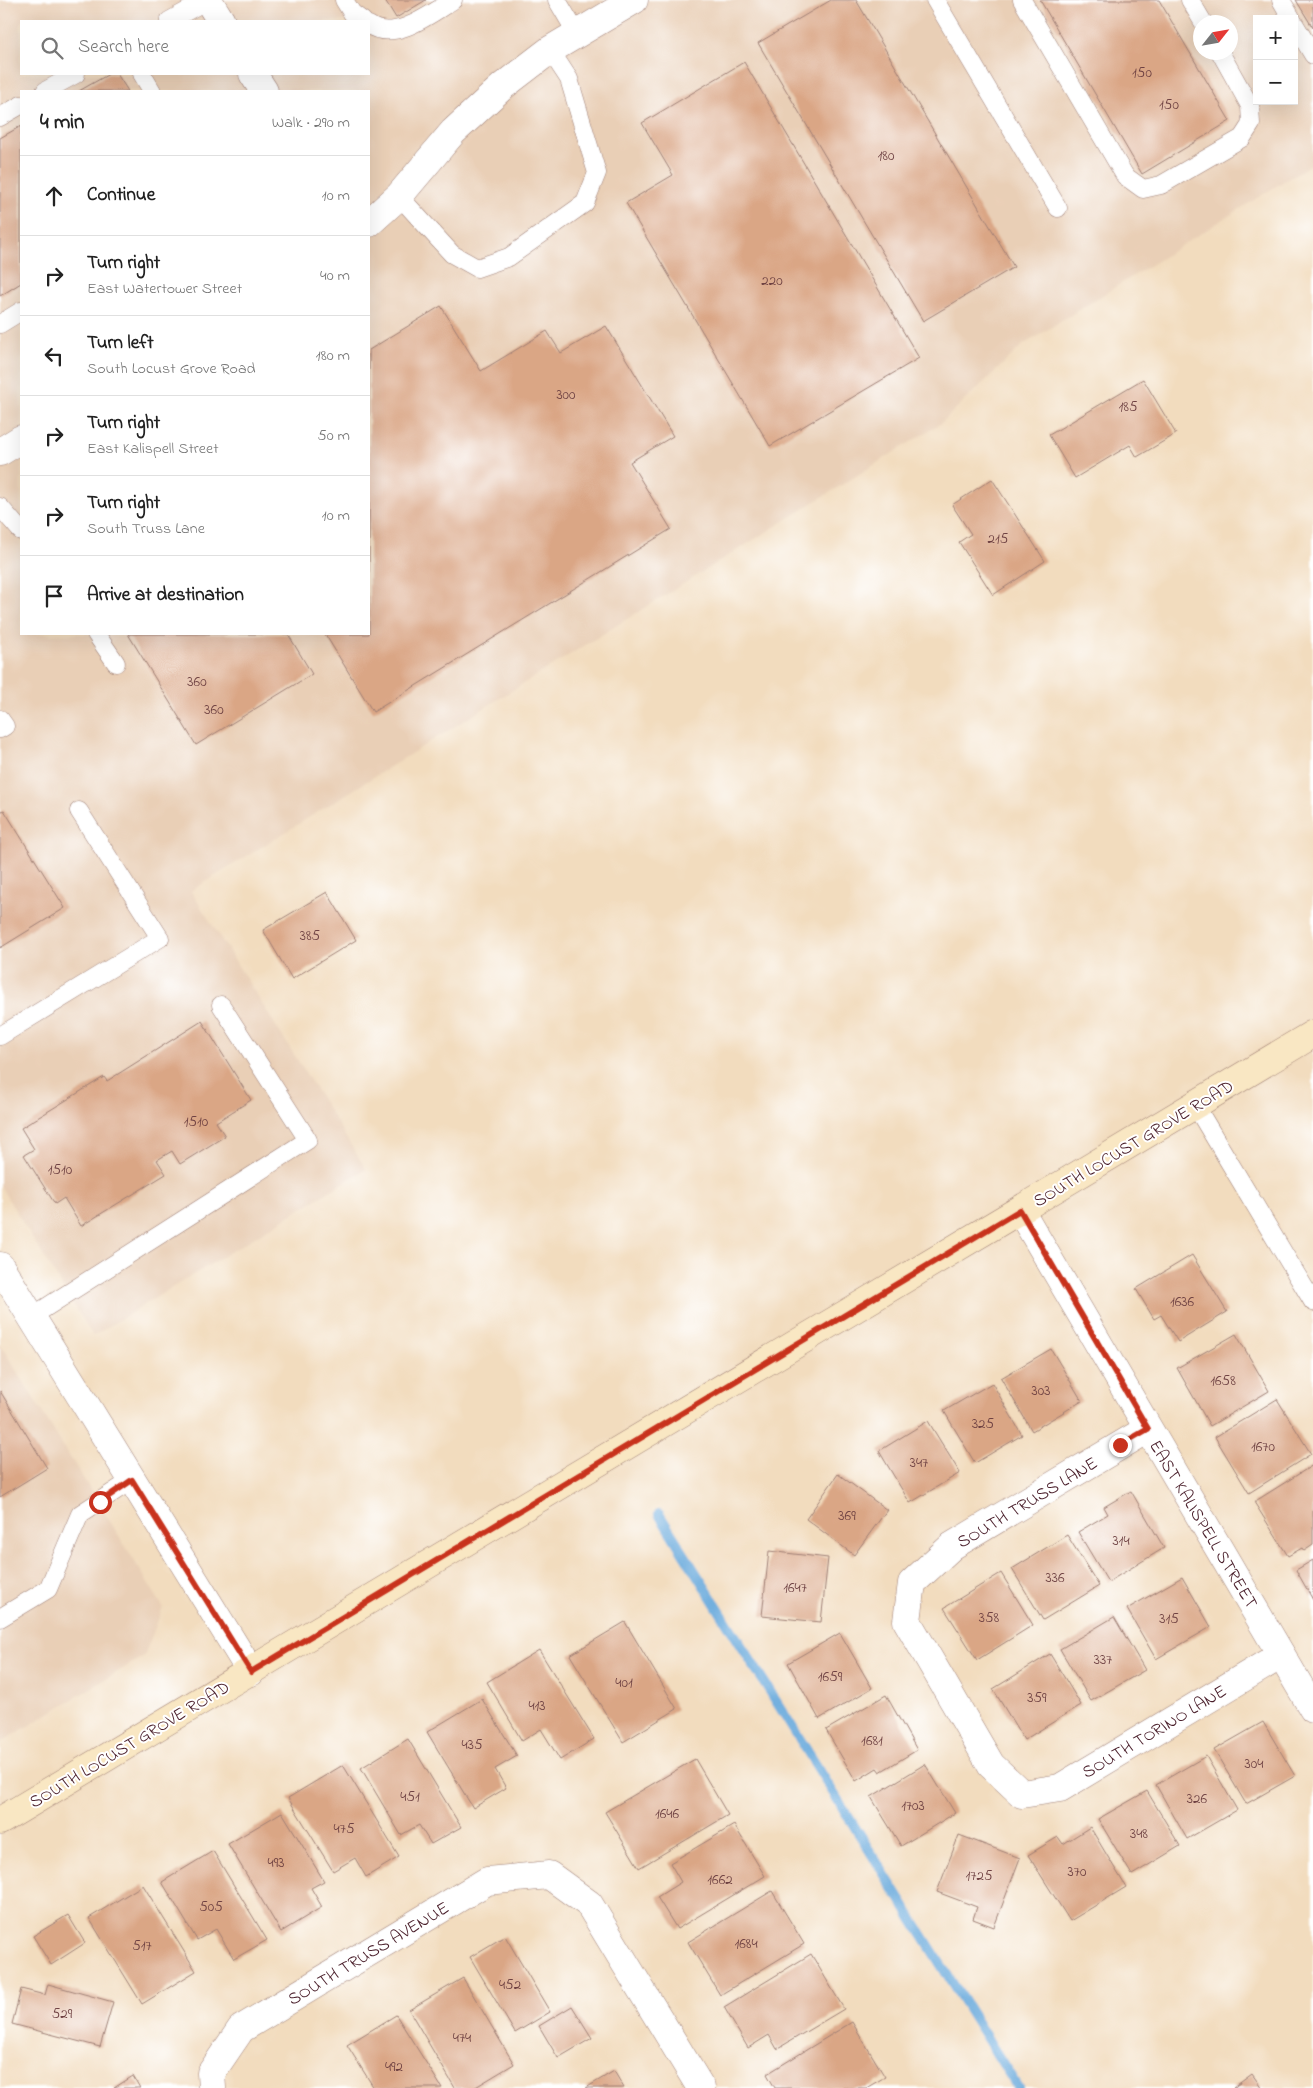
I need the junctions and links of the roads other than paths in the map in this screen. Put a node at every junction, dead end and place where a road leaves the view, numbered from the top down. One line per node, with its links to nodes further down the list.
1 (208, 0): 12 (lane); 13 (street)
2 (344, 0): 14 (lane)
3 (453, 0): 15 (lane)
4 (557, 0): 17 (lane)
5 (634, 0): 17 (street)
6 (935, 0): 30 (lane)
7 (1022, 0): 20 (lane)
8 (1190, 0): 10 (lane)
9 (1281, 0): 11 (lane)
10 (1199, 15)
11 (1290, 15)
12 (171, 20)
13 (220, 20)
14 (362, 20)
15 (370, 26)
16 (1298, 30): 19 (lane)
17 (577, 34): 18 (street)
18 (550, 50): 29 (street); 29 (lane)
19 (1313, 55)
20 (1224, 60)
21 (74, 75): 24 (lane)
22 (143, 75): 25 (lane)
23 (253, 75): 26 (street)
24 (47, 90)
25 (151, 90)
26 (263, 90)
27 (20, 106): 28 (lane)
28 (0, 116)
29 (399, 196): 31 (street)
30 (1058, 208)
31 (370, 219)
32 (20, 312): 33 (lane)
33 (0, 324)
34 (20, 440): 35 (street)
35 (0, 452)
36 (0, 507): 37 (lane)
37 (20, 530)
38 (97, 635): 39 (lane)
39 (116, 663)
40 (0, 719): 41 (lane)
41 (0, 729)
42 (79, 811): 45 (lane)
43 (221, 1005): 50 (lane)
44 (1313, 1034): 46 (main road, SOUTH LOCUST GROVE ROAD)
45 (0, 1036)
46 (1195, 1105): 47 (main road, SOUTH LOCUST GROVE ROAD); 49 (lane)
47 (1020, 1210): 51 (street, EAST KALISPELL STREET); 55 (main road, SOUTH LOCUST GROVE ROAD)
48 (0, 1266): 50 (street)
49 (1313, 1302)
50 (31, 1317): 52 (street)
51 (1148, 1429): 54 (street, EAST KALISPELL STREET); 57 (street, SOUTH TRUSS LANE)
52 (132, 1480): 53 (lane); 55 (street)
53 (0, 1618)
54 (1282, 1655): 56 (street, EAST KALISPELL STREET); 57 (street, SOUTH TORINO LANE)
55 (251, 1672): 58 (main road, SOUTH LOCUST GROVE ROAD)
56 (1313, 1708)
57 (1022, 1794)
58 (0, 1821)
59 (211, 2080): 60 (street, SOUTH TRUSS AVENUE)
60 (701, 2088)

